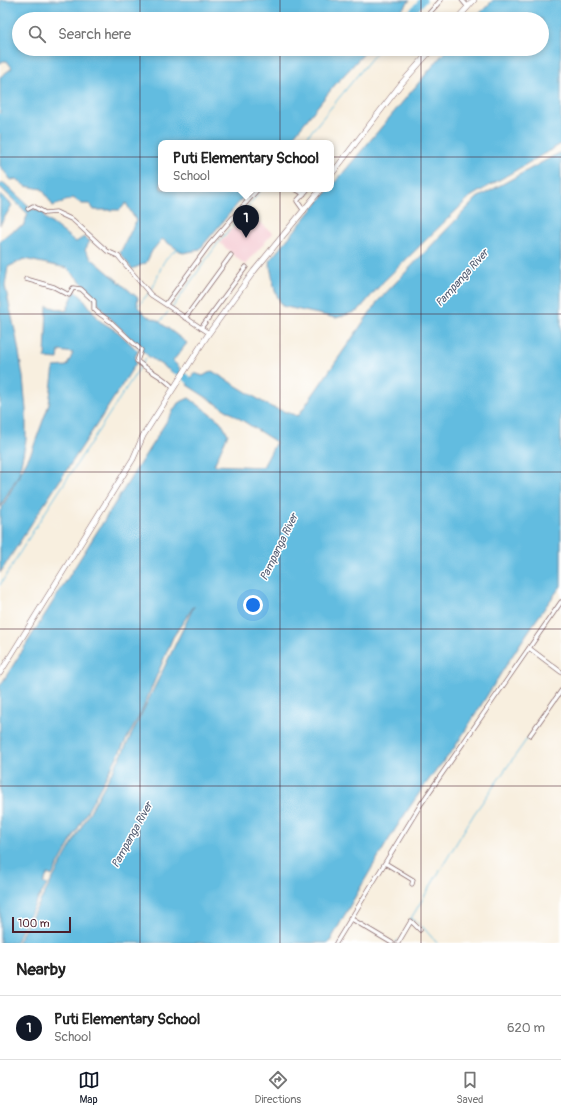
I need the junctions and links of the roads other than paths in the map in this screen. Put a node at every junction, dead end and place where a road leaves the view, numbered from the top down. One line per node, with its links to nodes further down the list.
1 (441, 0): 5 (street)
2 (462, 0): 4 (street)
3 (474, 0): 4 (street)
4 (468, 7): 6 (street)
5 (430, 12)
6 (463, 12)
7 (426, 56): 8 (street)
8 (334, 172)
9 (255, 192): 18 (street)
10 (301, 192): 12 (street)
11 (319, 192): 14 (street)
12 (304, 194): 14 (street)
13 (30, 207): 18 (street)
14 (304, 211): 21 (street)
15 (231, 254): 19 (street)
16 (246, 267): 20 (street)
17 (26, 279): 22 (street)
18 (166, 304): 19 (street)
19 (185, 318): 20 (street)
20 (202, 328): 21 (street)
21 (209, 334): 22 (street)
22 (173, 388): 26 (street)
23 (561, 602): 24 (street)
24 (529, 648): 25 (street); 29 (street)
25 (561, 672)
26 (0, 673)
27 (561, 691): 28 (street)
28 (530, 735)
29 (385, 863): 30 (street); 31 (street)
30 (412, 884)
31 (350, 918): 33 (street); 34 (street)
32 (420, 930): 35 (street)
33 (336, 943)
34 (392, 943)
35 (398, 943)

